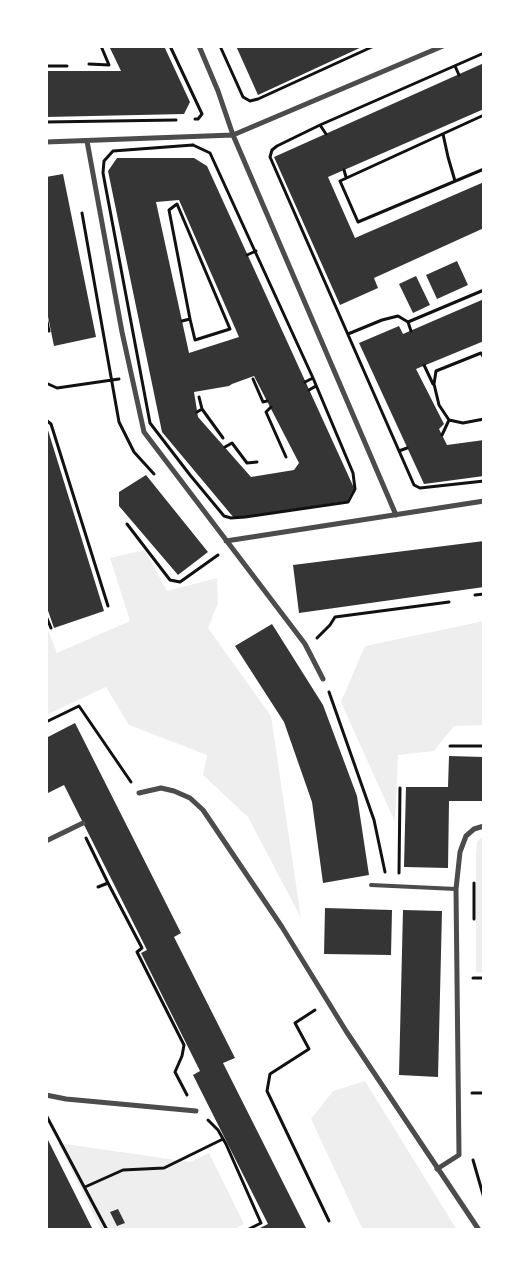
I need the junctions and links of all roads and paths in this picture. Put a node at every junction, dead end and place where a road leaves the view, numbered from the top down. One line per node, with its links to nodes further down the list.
1 (101, 46): 8 (path)
2 (170, 46): 16 (path)
3 (199, 46): 21 (street)
4 (220, 46): 5 (path)
5 (374, 46)
6 (443, 46): 21 (street)
7 (484, 53): 11 (path)
8 (89, 64)
9 (46, 66): 10 (path)
10 (67, 66)
11 (455, 66): 12 (path); 18 (path)
12 (459, 74)
13 (477, 112): 14 (path)
14 (482, 116): 20 (path)
15 (179, 120): 17 (path)
16 (189, 120)
17 (46, 122)
18 (320, 125): 19 (path); 37 (path)
19 (326, 134)
20 (443, 134): 26 (path); 27 (path)
21 (233, 135): 22 (street); 65 (street)
22 (87, 141): 23 (street); 40 (street)
23 (46, 142)
24 (484, 169): 27 (path)
25 (344, 170): 26 (path)
26 (346, 178): 27 (path)
27 (455, 181)
28 (256, 251): 29 (path); 41 (path); 46 (path)
29 (247, 255)
30 (484, 290): 34 (path)
31 (46, 318): 35 (path)
32 (190, 319): 32 (path); 33 (path)
33 (182, 320)
34 (408, 322): 36 (path); 37 (path)
35 (49, 331)
36 (411, 331)
37 (348, 334): 60 (path)
38 (484, 358): 45 (path)
39 (424, 366): 45 (path)
40 (132, 377): 44 (path); 67 (street)
41 (313, 378): 43 (path); 46 (path)
42 (253, 379): 49 (path)
43 (305, 382)
44 (46, 383)
45 (434, 384): 55 (path)
46 (316, 386): 47 (path)
47 (309, 390)
48 (198, 397): 51 (path)
49 (267, 401)
50 (270, 407): 61 (path)
51 (202, 409): 52 (path); 57 (path)
52 (198, 412)
53 (484, 419): 55 (path)
54 (46, 420): 72 (path)
55 (449, 420): 56 (path)
56 (442, 435)
57 (223, 438)
58 (225, 448): 62 (path)
59 (407, 448): 60 (path)
60 (399, 451): 63 (path)
61 (286, 457)
62 (257, 462)
63 (484, 481)
64 (484, 501): 65 (street)
65 (396, 515): 67 (street)
66 (128, 524): 68 (path)
67 (226, 541): 75 (street)
68 (218, 555)
69 (484, 594): 70 (path)
70 (475, 595)
71 (449, 602): 75 (path)
72 (108, 606)
73 (46, 616): 74 (path)
74 (51, 628)
75 (306, 644): 76 (street)
76 (322, 679)
77 (331, 695): 89 (path)
78 (46, 722): 82 (path)
79 (450, 746): 80 (path)
80 (484, 746)
81 (400, 788): 90 (path)
82 (139, 793): 95 (street)
83 (82, 823): 86 (street)
84 (484, 826): 92 (street)
85 (85, 836): 87 (path)
86 (46, 841)
87 (108, 883): 91 (path); 99 (path)
88 (370, 885): 89 (lane)
89 (388, 885): 90 (lane)
90 (399, 886): 92 (lane)
91 (98, 887)
92 (456, 889): 102 (street)
93 (474, 978): 94 (path)
94 (484, 978)
95 (328, 1002): 102 (street); 104 (path)
96 (471, 1093): 97 (path)
97 (484, 1093)
98 (46, 1096): 99 (street)
99 (196, 1111): 101 (path)
100 (46, 1115): 103 (path)
101 (223, 1139): 103 (path); 106 (path)
102 (437, 1169): 107 (street)
103 (85, 1187): 105 (path)
104 (330, 1221)
105 (107, 1230)
106 (247, 1230)
107 (479, 1230)

